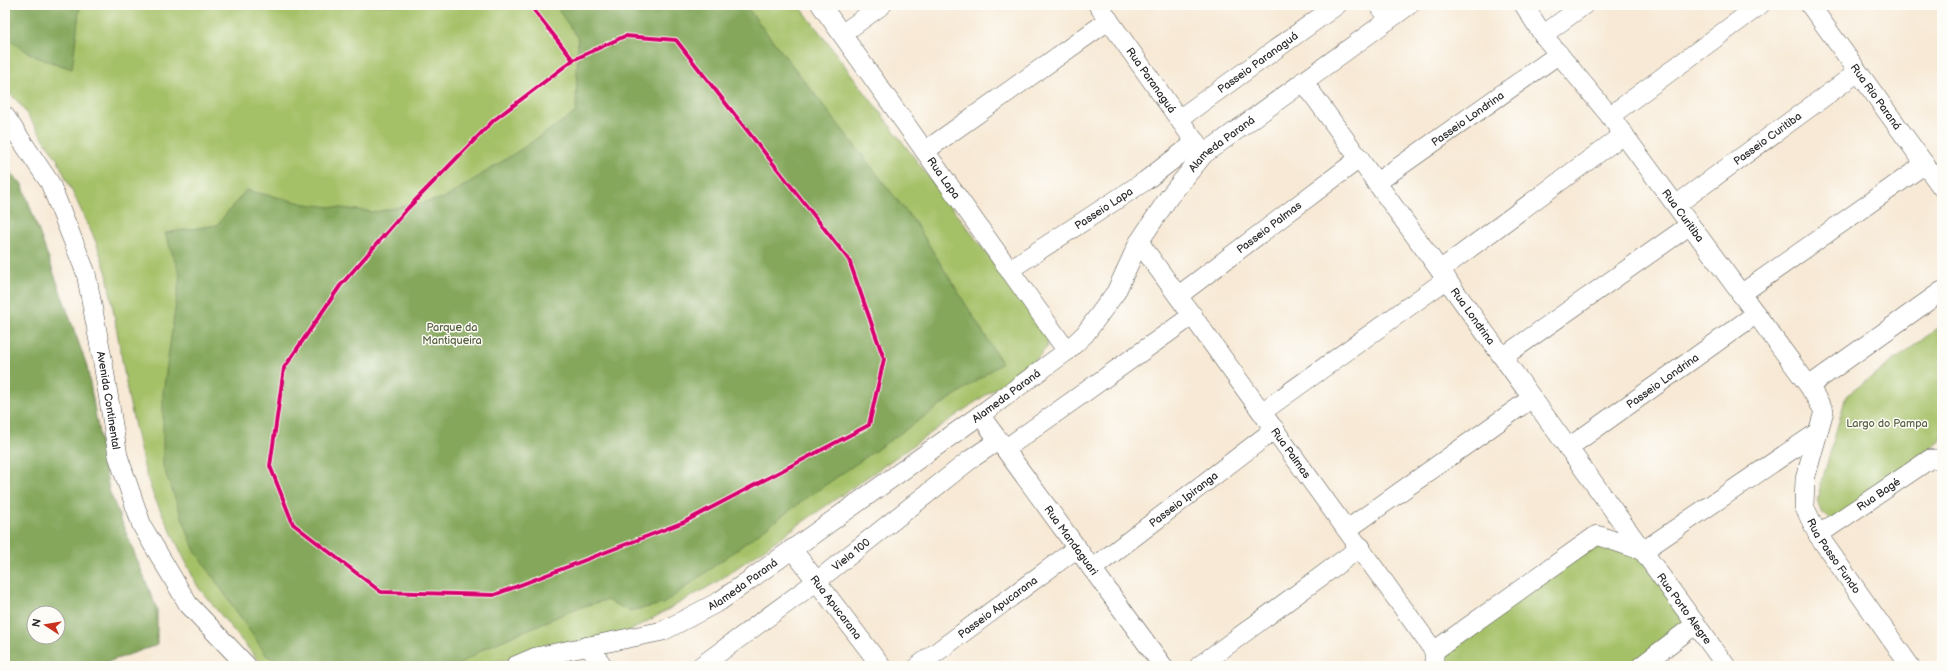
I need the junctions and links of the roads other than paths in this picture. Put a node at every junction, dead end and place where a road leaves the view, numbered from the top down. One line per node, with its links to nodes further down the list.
1 (821, 5): 12 (street, Rua Lapa)
2 (882, 5): 12 (street)
3 (1098, 5): 11 (street, Rua Paranaguá)
4 (1337, 5): 19 (street, Passeio Paranaguá)
5 (1408, 5): 10 (street, Alameda Paraná)
6 (1524, 5): 13 (street, Rua Curitiba)
7 (1584, 5): 13 (street)
8 (1760, 5): 18 (street)
9 (1810, 5): 15 (street, Rua Rio Paraná)
10 (1384, 12): 16 (street, Alameda Paraná)
11 (1109, 20): 19 (street, Rua Paranaguá); 22 (street)
12 (842, 34): 22 (street, Rua Lapa)
13 (1543, 35): 14 (street, Rua Curitiba)
14 (1559, 54): 18 (street, Rua Curitiba); 25 (street, Passeio Londrina)
15 (1858, 72): 24 (street, Rua Rio Paraná); 27 (street, Passeio Curitiba)
16 (1304, 81): 21 (street, Alameda Paraná); 23 (street, Rua Londrina)
17 (5, 116): 59 (street, Avenida Continental)
18 (1610, 116): 20 (street, Rua Curitiba)
19 (1180, 119): 21 (street, Rua Paranaguá)
20 (1624, 134): 27 (street, Rua Curitiba); 31 (street)
21 (1200, 148): 29 (street, Alameda Paraná); 30 (street, Passeio Lapa)
22 (925, 152): 30 (street, Rua Lapa)
23 (1360, 158): 25 (street, Rua Londrina); 34 (street, Passeio Palmas)
24 (1925, 164): 26 (street, Rua Rio Paraná); 33 (street)
25 (1376, 183): 31 (street, Rua Londrina)
26 (1942, 188)
27 (1676, 205): 28 (street, Rua Curitiba)
28 (1690, 225): 33 (street, Rua Curitiba); 38 (street)
29 (1139, 242): 34 (street, Rua Palmas); 37 (street, Alameda Paraná)
30 (1009, 270): 37 (street, Rua Lapa)
31 (1443, 274): 38 (street, Rua Londrina); 41 (street)
32 (1942, 291): 39 (street)
33 (1741, 294): 35 (street, Rua Curitiba)
34 (1178, 296): 36 (street, Rua Palmas)
35 (1756, 314): 39 (street, Rua Curitiba); 46 (street, Passeio Londrina)
36 (1193, 315): 41 (street, Rua Palmas); 45 (street)
37 (1067, 351): 42 (street, Alameda Paraná)
38 (1503, 357): 40 (street, Rua Londrina)
39 (1809, 386): 44 (street, Rua Curitiba)
40 (1532, 398): 46 (street, Rua Londrina); 48 (street)
41 (1262, 412): 43 (street, Rua Palmas)
42 (980, 415): 45 (street, Rua Mandaguari); 51 (street, Alameda Paraná)
43 (1275, 429): 48 (street, Rua Palmas); 54 (street, Passeio Ipiranga)
44 (1818, 432): 49 (street, Rua Passo Fundo); 53 (street)
45 (1002, 444): 52 (street, Rua Mandaguari); 55 (street, Viela 100)
46 (1568, 448): 53 (street, Rua Londrina)
47 (1942, 459): 49 (street, Rua Bagé)
48 (1348, 529): 50 (street, Rua Palmas)
49 (1818, 536): 69 (street, Rua Passo Fundo)
50 (1361, 547): 58 (street, Rua Palmas); 66 (street)
51 (792, 548): 55 (street, Rua Apucarana); 57 (street, Alameda Paraná)
52 (1077, 548): 54 (street, Rua Mandaguari); 64 (street, Passeio Apucarana)
53 (1643, 551): 56 (street, Rua Porto Alegre); 58 (street)
54 (1092, 569): 65 (street, Rua Mandaguari)
55 (817, 581): 62 (street, Viela 100); 63 (street, Rua Apucarana)
56 (1696, 624): 67 (street); 68 (street, Rua Porto Alegre)
57 (588, 646): 60 (street, Alameda Paraná); 61 (street)
58 (1434, 659)
59 (246, 666)
60 (515, 666)
61 (603, 666)
62 (701, 666)
63 (881, 666)
64 (918, 666)
65 (1163, 666)
66 (1199, 666)
67 (1641, 666)
68 (1726, 666)
69 (1910, 666)

